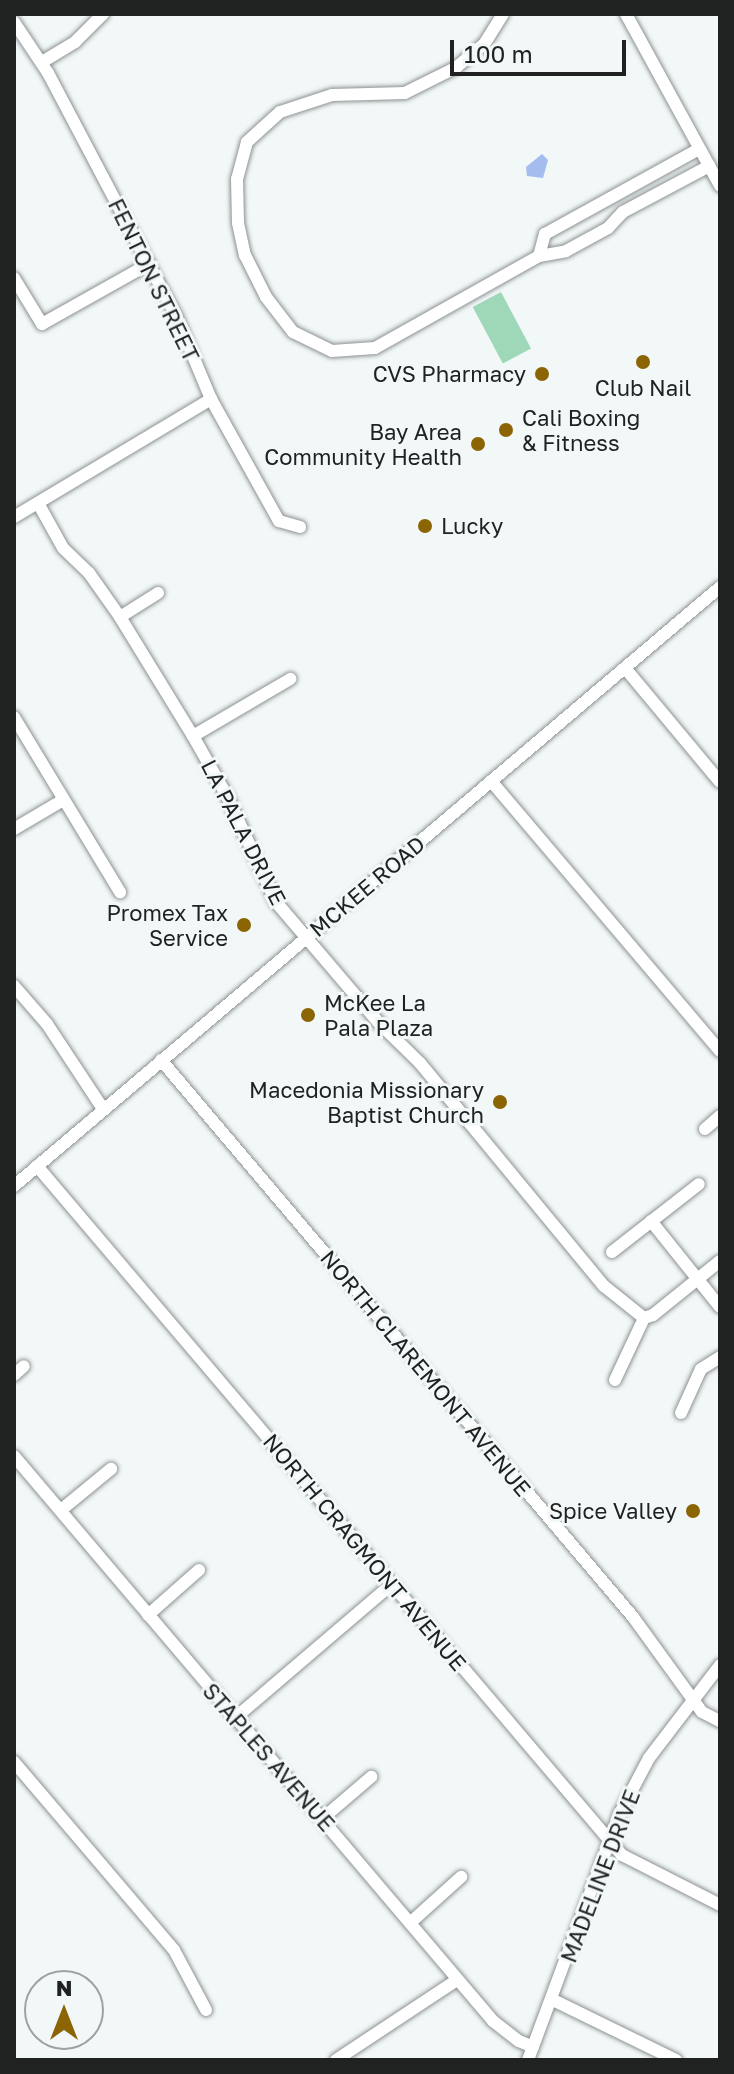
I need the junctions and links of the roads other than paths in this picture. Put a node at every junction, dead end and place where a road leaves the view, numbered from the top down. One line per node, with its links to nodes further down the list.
1 (103, 14): 5 (street)
2 (503, 14): 9 (street)
3 (626, 14): 6 (street)
4 (14, 22): 5 (street, FENTON STREET)
5 (42, 62): 10 (street, FENTON STREET)
6 (699, 149): 7 (street); 9 (street)
7 (709, 166): 8 (street); 9 (street)
8 (720, 186)
9 (539, 256)
10 (149, 264): 11 (street); 12 (street, FENTON STREET)
11 (14, 278)
12 (211, 399): 13 (street); 15 (street, FENTON STREET)
13 (38, 503): 14 (street); 18 (street, LA PALA DRIVE)
14 (14, 517)
15 (300, 527)
16 (720, 587): 19 (street, MCKEE ROAD)
17 (158, 593): 18 (street)
18 (120, 617): 22 (street, LA PALA DRIVE)
19 (625, 668): 23 (street, MCKEE ROAD); 24 (street)
20 (290, 679): 22 (street)
21 (14, 717): 25 (street)
22 (193, 736): 28 (street, LA PALA DRIVE)
23 (491, 781): 28 (street, MCKEE ROAD); 30 (street)
24 (720, 782)
25 (63, 800): 26 (street); 27 (street)
26 (14, 829)
27 (120, 892)
28 (306, 937): 31 (street, MCKEE ROAD); 43 (street, LA PALA DRIVE)
29 (14, 986): 32 (street)
30 (720, 1051)
31 (161, 1060): 32 (street, MCKEE ROAD); 54 (street, NORTH CLAREMONT AVENUE)
32 (103, 1109): 35 (street, MCKEE ROAD)
33 (720, 1116): 34 (street)
34 (705, 1129)
35 (37, 1166): 37 (street, MCKEE ROAD); 51 (street, NORTH CRAGMONT AVENUE)
36 (699, 1184): 38 (street)
37 (14, 1186)
38 (651, 1221): 39 (street); 41 (street)
39 (612, 1252)
40 (720, 1261): 41 (street)
41 (698, 1278): 42 (street); 43 (street)
42 (720, 1307)
43 (644, 1318): 45 (street)
44 (720, 1357): 46 (street)
45 (615, 1380)
46 (681, 1413)
47 (14, 1456): 49 (street, STAPLES AVENUE)
48 (111, 1469): 49 (street)
49 (61, 1510): 52 (street, STAPLES AVENUE)
50 (199, 1570): 52 (street)
51 (392, 1584): 55 (street); 60 (street, NORTH CRAGMONT AVENUE)
52 (148, 1615): 55 (street, STAPLES AVENUE)
53 (720, 1665): 54 (street, MADELINE DRIVE)
54 (693, 1698): 56 (street, NORTH CLAREMONT AVENUE); 60 (street, MADELINE DRIVE)
55 (235, 1718): 59 (street, STAPLES AVENUE)
56 (720, 1721)
57 (14, 1762): 66 (street)
58 (371, 1777): 59 (street)
59 (322, 1819): 63 (street, STAPLES AVENUE)
60 (610, 1841): 62 (street, NORTH CRAGMONT AVENUE); 65 (street, MADELINE DRIVE)
61 (461, 1877): 63 (street)
62 (720, 1905)
63 (410, 1923): 64 (street, STAPLES AVENUE)
64 (457, 1980): 67 (street, STAPLES AVENUE); 68 (street)
65 (553, 2000): 67 (street, MADELINE DRIVE); 70 (street)
66 (206, 2010)
67 (533, 2047): 69 (street, MADELINE DRIVE)
68 (336, 2060)
69 (528, 2060)
70 (676, 2060)

